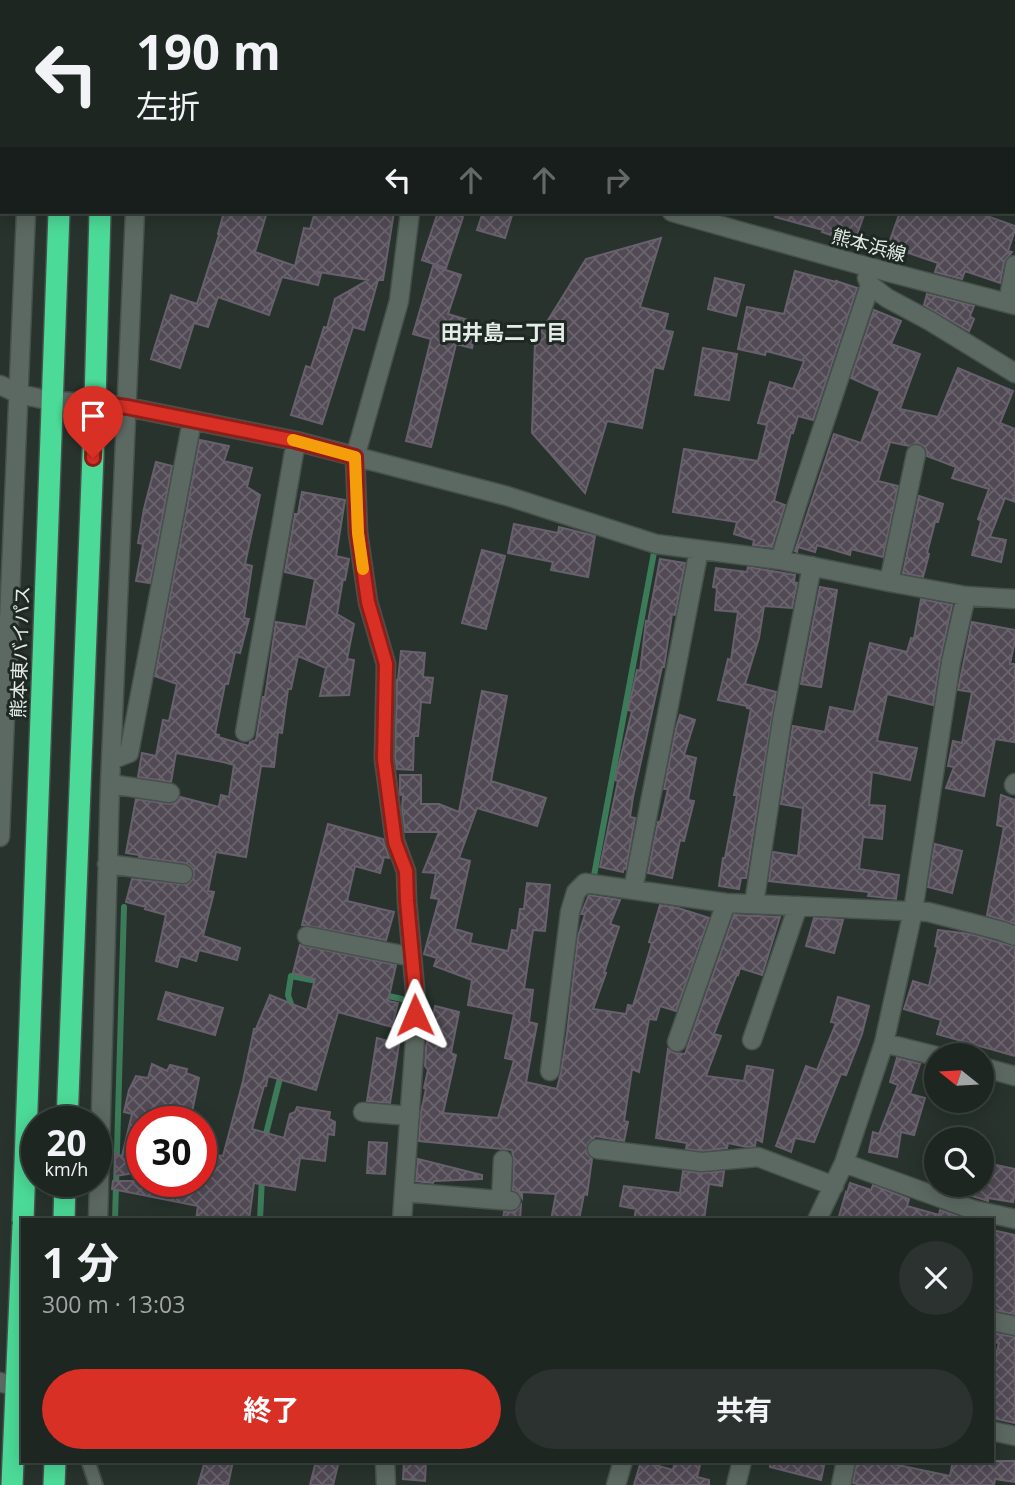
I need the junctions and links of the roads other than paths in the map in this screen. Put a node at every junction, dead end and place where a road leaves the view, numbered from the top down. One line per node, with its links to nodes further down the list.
1 (26, 214): 13 (street)
2 (59, 214): 14 (highway, 熊本東バイパス)
3 (100, 214): 15 (highway)
4 (135, 214): 16 (street)
5 (410, 214): 20 (street)
6 (679, 214): 7 (street, 熊本浜線)
7 (861, 265): 9 (street); 10 (street, 熊本浜線)
8 (1015, 265): 10 (street)
9 (870, 285): 11 (street); 22 (street)
10 (1011, 304)
11 (1015, 373)
12 (0, 385): 13 (street)
13 (19, 394): 14 (street); 31 (street)
14 (52, 401): 15 (street); 59 (highway, 熊本東バイパス)
15 (95, 403): 16 (street); 50 (highway)
16 (127, 407): 17 (street); 28 (street)
17 (192, 421): 18 (street); 28 (street)
18 (296, 441): 20 (street); 27 (street)
19 (916, 454): 24 (street)
20 (355, 457): 21 (street); 42 (street)
21 (699, 550): 22 (street); 35 (street)
22 (780, 560): 23 (street)
23 (812, 566): 24 (street); 37 (street)
24 (889, 582): 25 (street)
25 (967, 596): 26 (street); 39 (street)
26 (1015, 599)
27 (245, 732)
28 (111, 760): 29 (street)
29 (110, 783): 30 (street); 33 (street)
30 (170, 793)
31 (0, 826): 32 (street)
32 (0, 837)
33 (107, 864): 34 (street); 61 (street)
34 (183, 874)
35 (633, 890): 36 (street); 48 (street)
36 (726, 903): 37 (street); 44 (street)
37 (754, 904): 38 (street)
38 (798, 906): 39 (street); 43 (street)
39 (913, 911): 41 (street); 45 (street)
40 (307, 936): 42 (street)
41 (1015, 936)
42 (412, 957): 52 (street)
43 (752, 1040)
44 (677, 1042)
45 (884, 1043): 46 (street); 55 (street)
46 (924, 1053)
47 (994, 1070): 49 (street)
48 (550, 1071)
49 (1015, 1076)
50 (68, 1106)
51 (363, 1112): 52 (street)
52 (410, 1116): 57 (street)
53 (597, 1149): 56 (street)
54 (503, 1160): 57 (street)
55 (844, 1164): 56 (street); 64 (street)
56 (834, 1186): 63 (street)
57 (404, 1192): 62 (street)
58 (65, 1197): 60 (highway)
59 (23, 1218)
60 (64, 1218)
61 (98, 1218)
62 (402, 1218)
63 (818, 1218)
64 (1015, 1219)
65 (21, 1258): 68 (highway)
66 (994, 1321): 67 (street)
67 (1015, 1326)
68 (13, 1386): 77 (highway)
69 (994, 1431): 70 (street)
70 (1015, 1436)
71 (55, 1463): 78 (highway)
72 (89, 1463): 79 (lane)
73 (385, 1463): 80 (street)
74 (622, 1463): 81 (street)
75 (742, 1463): 82 (street)
76 (846, 1463): 83 (street)
77 (12, 1485)
78 (54, 1485)
79 (96, 1485)
80 (386, 1485)
81 (616, 1485)
82 (738, 1485)
83 (841, 1485)

